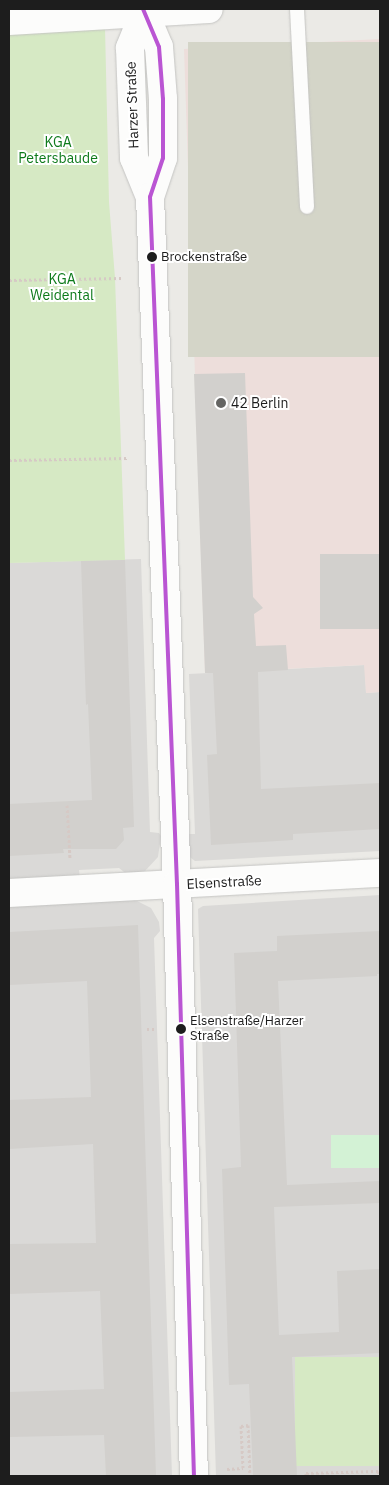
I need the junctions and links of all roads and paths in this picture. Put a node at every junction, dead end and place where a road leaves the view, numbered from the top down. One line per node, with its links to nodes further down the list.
1 (209, 9): 3 (street)
2 (297, 9): 5 (lane)
3 (144, 11): 4 (street); 13 (street, Harzer Straße)
4 (9, 21)
5 (307, 206)
6 (122, 278): 7 (path)
7 (9, 280)
8 (128, 458): 9 (path)
9 (9, 460)
10 (67, 805): 11 (path)
11 (70, 858)
12 (380, 873): 13 (street, Elsenstraße)
13 (177, 884): 14 (street, Elsenstraße); 19 (street, Harzer Straße)
14 (9, 893)
15 (147, 1029): 16 (path)
16 (155, 1029)
17 (227, 1469): 20 (path)
18 (379, 1471): 21 (path); 22 (path)
19 (194, 1476)
20 (250, 1476)
21 (306, 1476)
22 (379, 1476)

